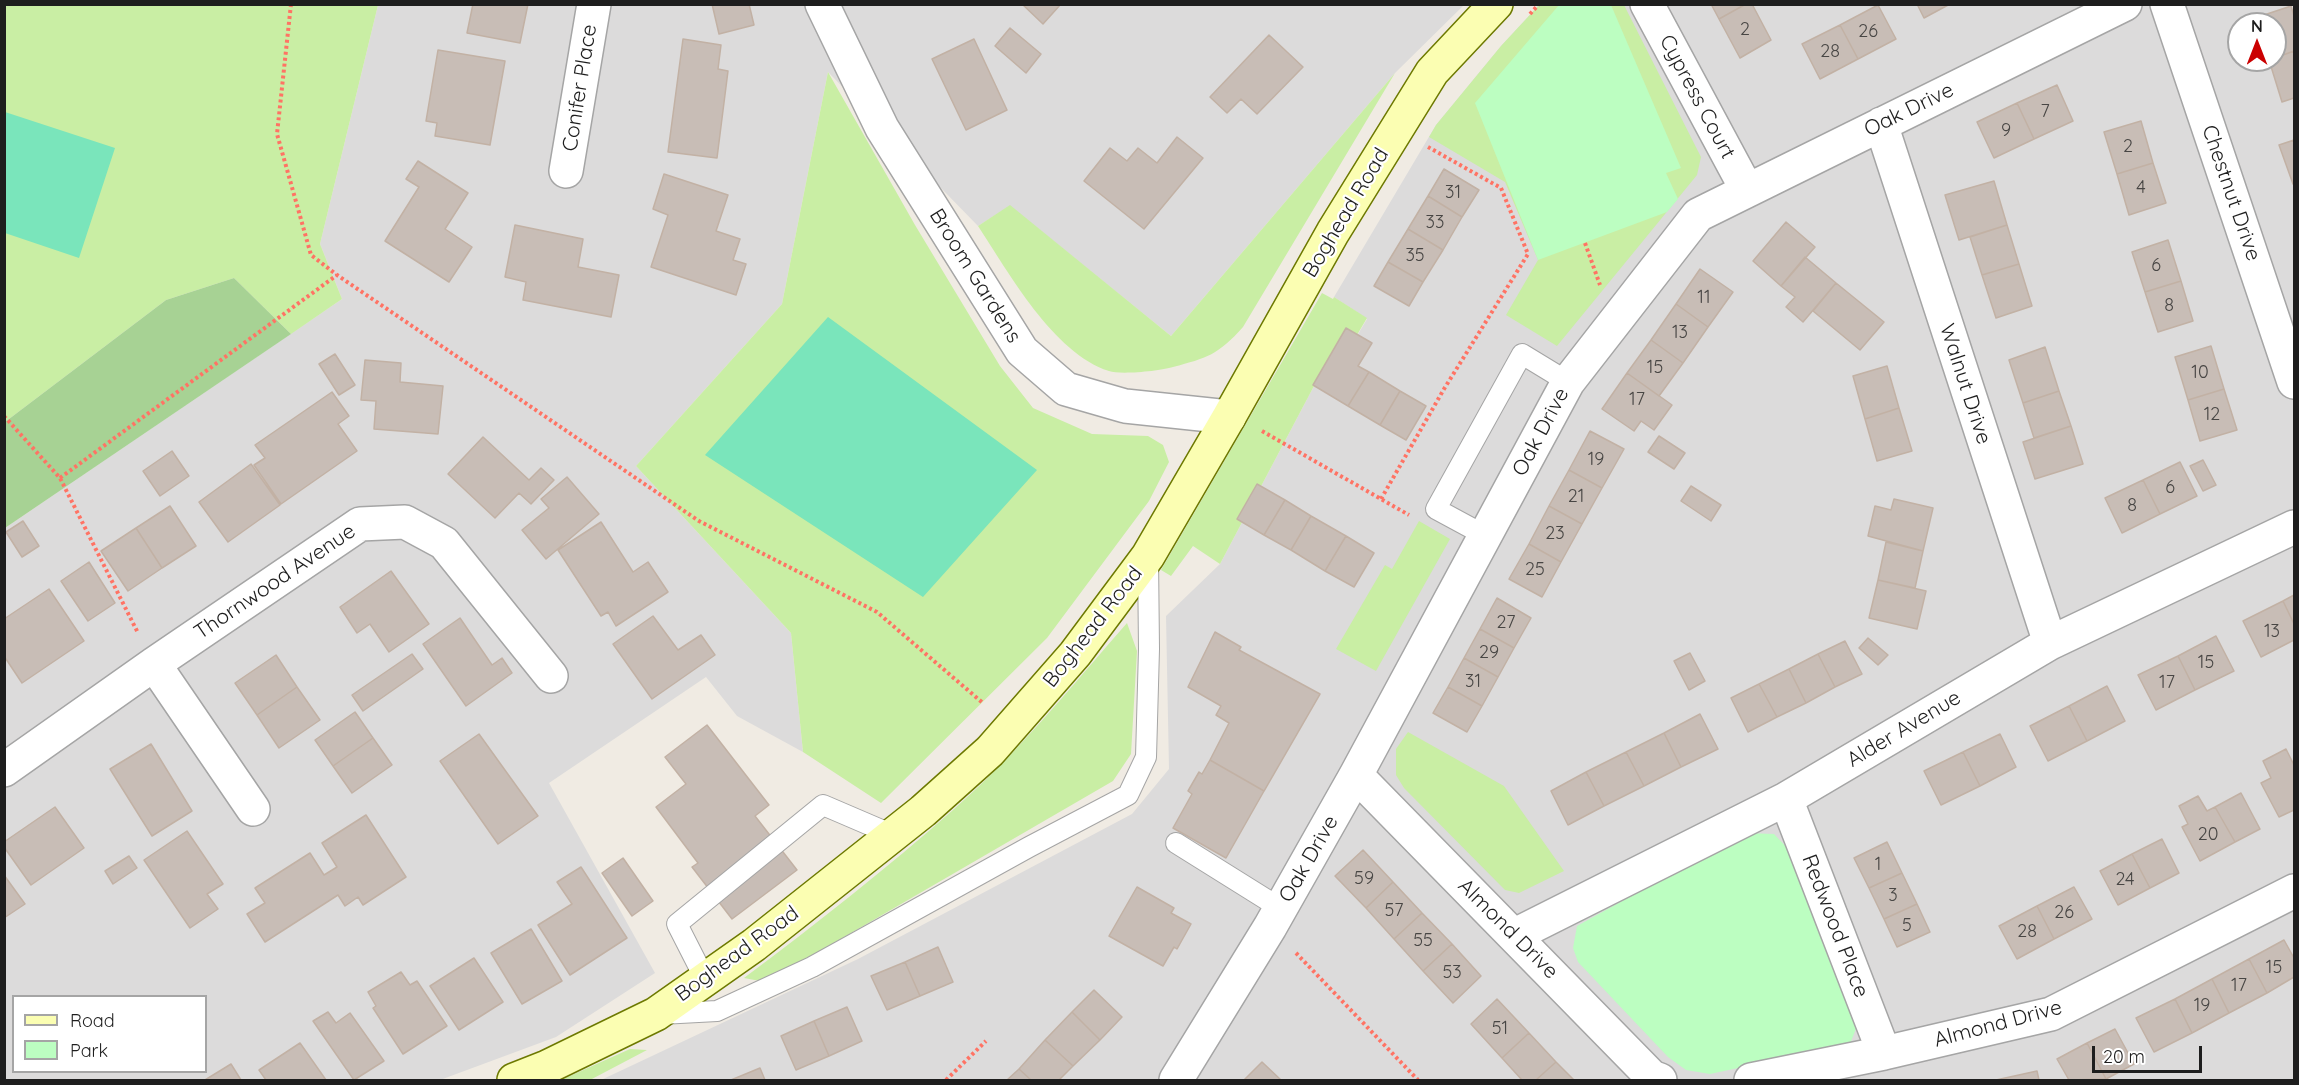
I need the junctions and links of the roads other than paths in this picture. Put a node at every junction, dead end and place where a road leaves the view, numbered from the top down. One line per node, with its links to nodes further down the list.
1 (594, 4): 8 (street, Conifer Place)
2 (822, 4): 12 (street, Broom Gardens)
3 (1496, 4): 12 (street, Boghead Road)
4 (1647, 4): 9 (street, Cypress Court)
5 (2125, 4): 7 (street, Oak Drive)
6 (2167, 4): 11 (street, Chestnut Drive)
7 (1881, 124): 9 (street, Oak Drive); 16 (street, Walnut Drive)
8 (566, 171)
9 (1747, 190): 10 (street, Oak Drive)
10 (1568, 382): 14 (street, Oak Drive); 14 (lane)
11 (2295, 382)
12 (1244, 423): 15 (street, Boghead Road)
13 (2295, 527): 16 (street, Alder Avenue)
14 (1486, 536): 20 (street, Oak Drive)
15 (1148, 556): 23 (street, Boghead Road); 29 (lane)
16 (2049, 643): 21 (street, Alder Avenue)
17 (154, 664): 18 (street, Thornwood Avenue); 19 (street, Thornwood Avenue); 22 (street)
18 (551, 676)
19 (4, 770)
20 (1356, 776): 26 (street, Oak Drive); 27 (street, Almond Drive)
21 (1786, 799): 27 (street, Alder Avenue); 30 (street, Redwood Place)
22 (253, 809)
23 (893, 835): 28 (street, Boghead Road); 28 (lane)
24 (1176, 843): 26 (lane)
25 (2295, 891): 30 (street, Almond Drive)
26 (1275, 917): 32 (street, Oak Drive)
27 (1515, 935): 33 (street, Almond Drive)
28 (705, 979): 29 (street, Boghead Road)
29 (656, 1014): 31 (street, Boghead Road)
30 (1884, 1053): 34 (street, Almond Drive)
31 (514, 1080)
32 (1176, 1080)
33 (1660, 1080)
34 (1751, 1080)

